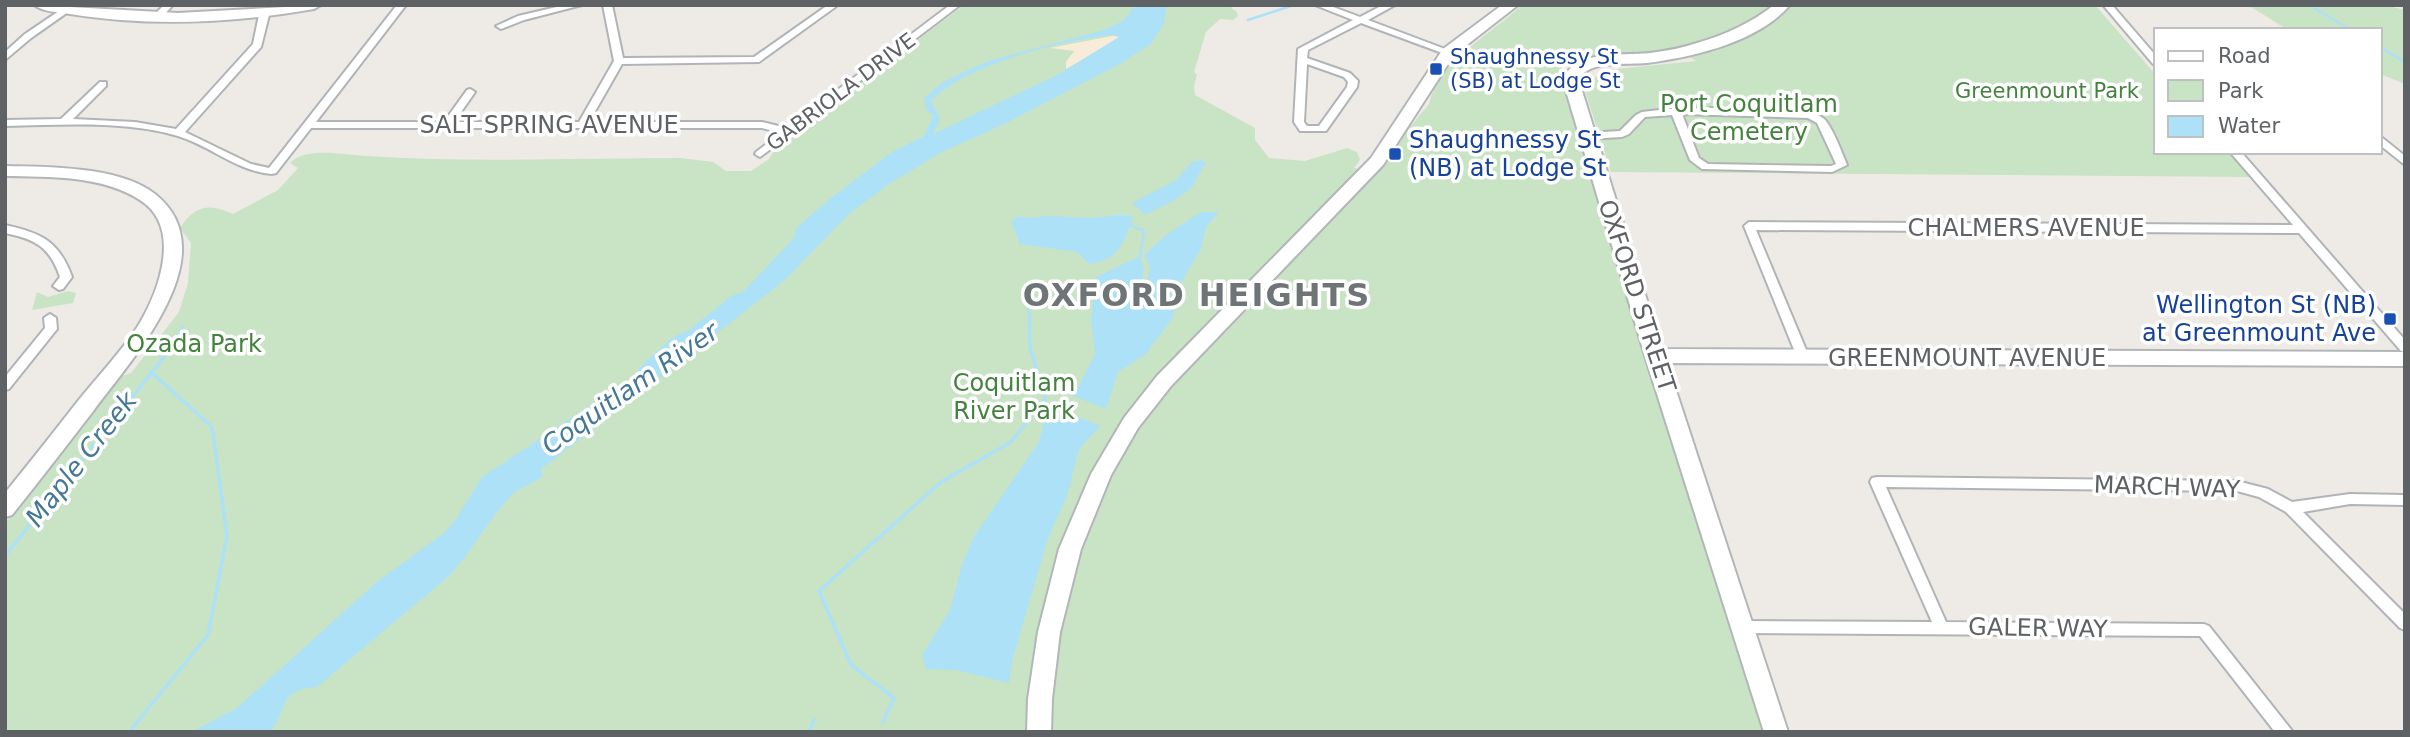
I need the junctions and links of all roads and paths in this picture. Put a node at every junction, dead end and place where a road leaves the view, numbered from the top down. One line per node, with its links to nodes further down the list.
1 (41, 5): 13 (street)
2 (314, 5): 15 (street)
3 (402, 5): 29 (street)
4 (578, 5): 17 (street)
5 (607, 5): 22 (street)
6 (834, 5): 22 (street)
7 (956, 5): 31 (street, GABRIOLA DRIVE)
8 (1319, 5): 16 (street)
9 (1391, 5): 16 (street)
10 (1511, 5): 18 (street)
11 (1783, 5): 33 (street, OXFORD STREET)
12 (2107, 5): 21 (street)
13 (65, 10): 14 (street); 19 (street)
14 (163, 11): 15 (street)
15 (264, 15): 32 (street)
16 (1359, 20): 18 (street); 20 (street)
17 (501, 26)
18 (1448, 52): 54 (street)
19 (5, 57)
20 (1302, 59): 20 (street)
21 (2154, 60)
22 (619, 61): 28 (street)
23 (103, 84): 26 (street)
24 (470, 92): 30 (street)
25 (1676, 113): 25 (street); 33 (street)
26 (64, 122): 27 (street); 32 (street)
27 (5, 123)
28 (583, 124): 30 (street, SALT SPRING AVENUE); 31 (street, SALT SPRING AVENUE)
29 (308, 125): 30 (street, SALT SPRING AVENUE); 32 (street)
30 (447, 125)
31 (789, 132): 35 (street, GABRIOLA DRIVE)
32 (178, 133)
33 (1587, 136): 44 (street, OXFORD STREET)
34 (2382, 141): 37 (street)
35 (760, 154)
36 (2237, 154): 40 (street)
37 (2405, 162)
38 (5, 171): 50 (street)
39 (5, 229): 41 (street)
40 (2303, 229): 43 (street); 45 (street, CHALMERS AVENUE)
41 (59, 286)
42 (50, 317): 47 (street)
43 (2405, 348)
44 (1655, 356): 45 (street, GREENMOUNT AVENUE); 52 (street, OXFORD STREET)
45 (1803, 357): 46 (street, GREENMOUNT AVENUE)
46 (2405, 359)
47 (5, 386)
48 (2405, 500): 49 (street)
49 (2291, 508): 51 (street, MARCH WAY); 53 (street, MARCH WAY)
50 (5, 509)
51 (2405, 624)
52 (1742, 626): 53 (street, GALER WAY); 55 (street, OXFORD STREET)
53 (1941, 627): 56 (street, GALER WAY)
54 (1039, 732)
55 (1776, 732)
56 (2286, 732)

